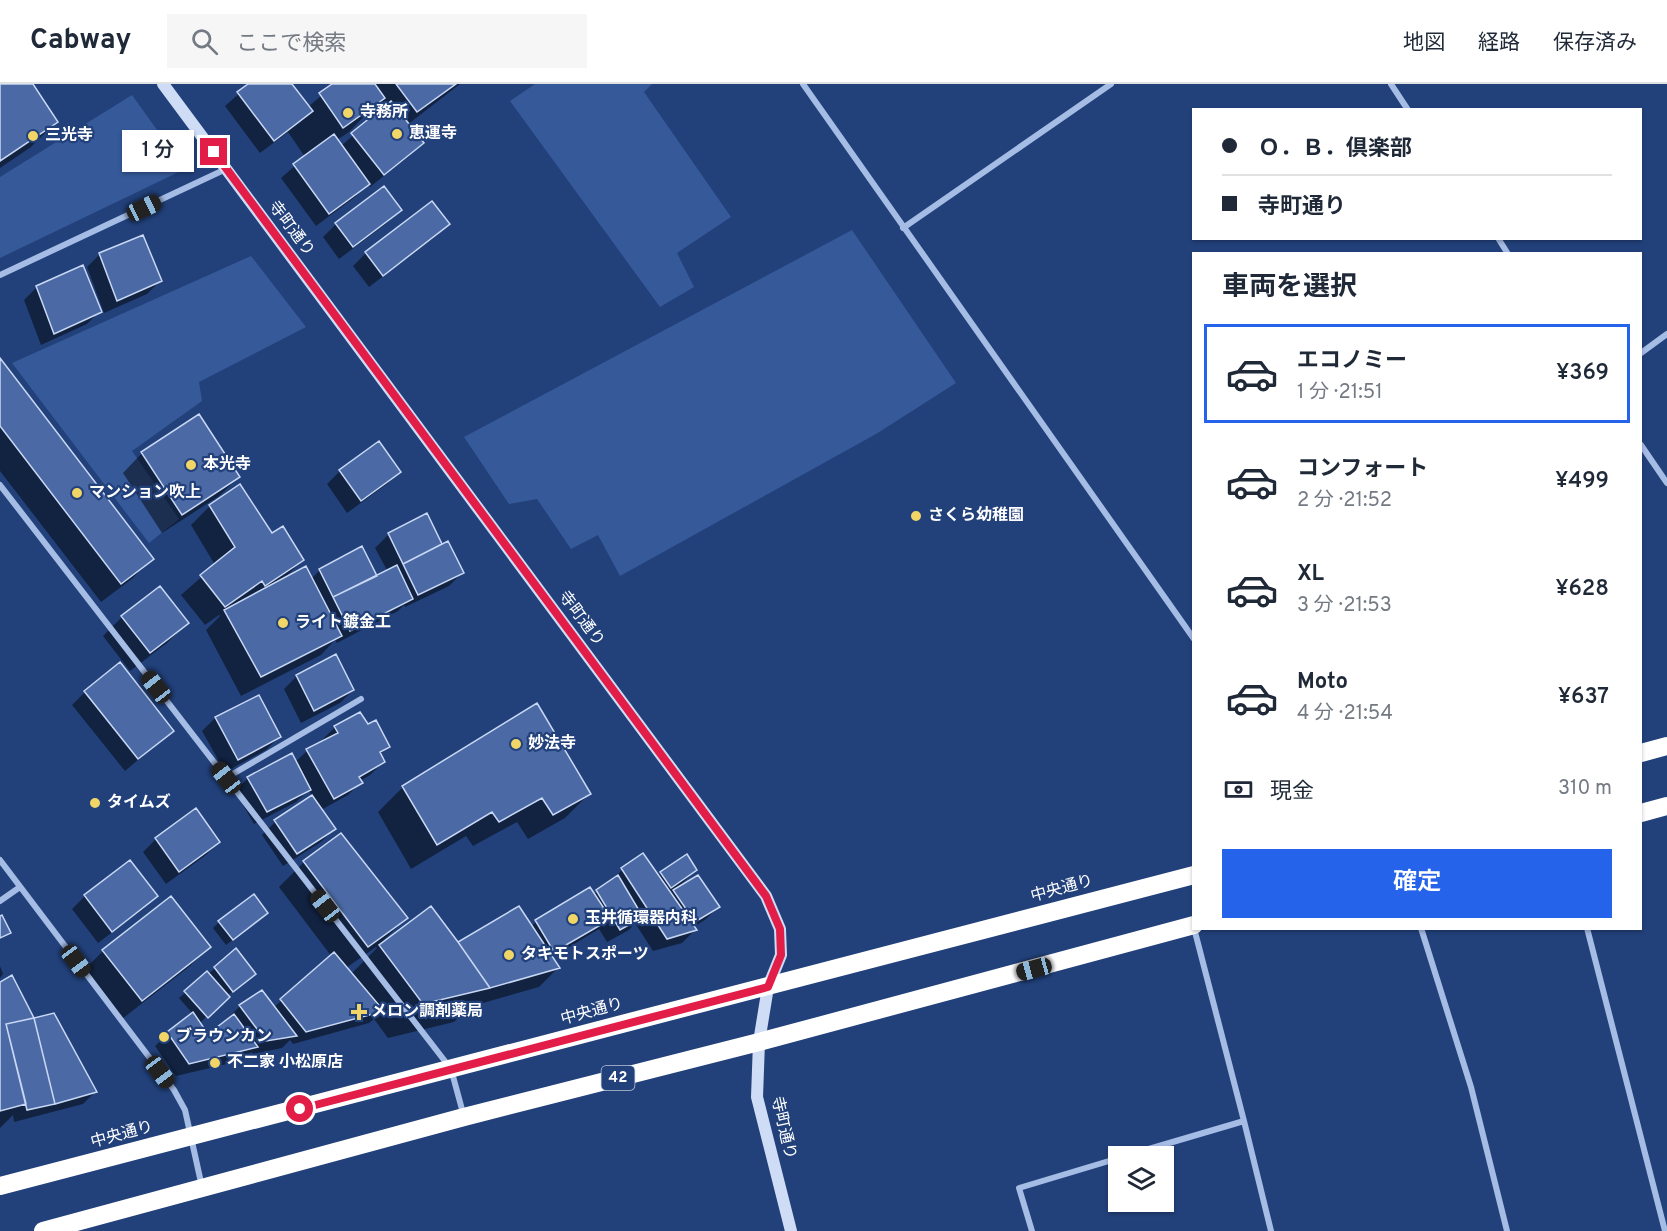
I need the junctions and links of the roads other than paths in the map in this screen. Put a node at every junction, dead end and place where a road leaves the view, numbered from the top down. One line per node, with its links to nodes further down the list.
1 (163, 84): 6 (street, 寺町通り)
2 (803, 84): 7 (street)
3 (1111, 84): 7 (street)
4 (1391, 84): 5 (street)
5 (1407, 108)
6 (226, 169): 8 (street); 29 (street, 寺町通り)
7 (903, 228): 14 (street)
8 (0, 275)
9 (1667, 334): 10 (street)
10 (1642, 352)
11 (1642, 446): 12 (street)
12 (1667, 483)
13 (0, 485): 18 (street)
14 (1192, 636)
15 (361, 699): 18 (street)
16 (1667, 746): 17 (highway)
17 (1642, 753)
18 (226, 778): 31 (street)
19 (1667, 806): 20 (highway)
20 (1642, 813)
21 (0, 860): 23 (street)
22 (1192, 876): 29 (highway, 中央通り)
23 (20, 887): 24 (street); 34 (street)
24 (0, 901)
25 (1192, 928): 30 (highway, 42)
26 (1195, 930): 33 (street)
27 (1422, 930): 43 (street)
28 (1588, 930): 44 (street)
29 (768, 987): 30 (street, 寺町通り); 31 (highway, 中央通り)
30 (759, 1042): 32 (highway, 42); 40 (street, 寺町通り)
31 (451, 1069): 32 (street); 34 (highway, 中央通り)
32 (464, 1117): 38 (highway, 42)
33 (1244, 1121): 35 (street); 42 (street)
34 (191, 1137): 37 (highway, 中央通り); 38 (street)
35 (1159, 1146)
36 (1108, 1161): 41 (street)
37 (0, 1186)
38 (203, 1187): 39 (highway, 42)
39 (43, 1231)
40 (791, 1231)
41 (1032, 1231)
42 (1271, 1231)
43 (1507, 1231)
44 (1665, 1231)

